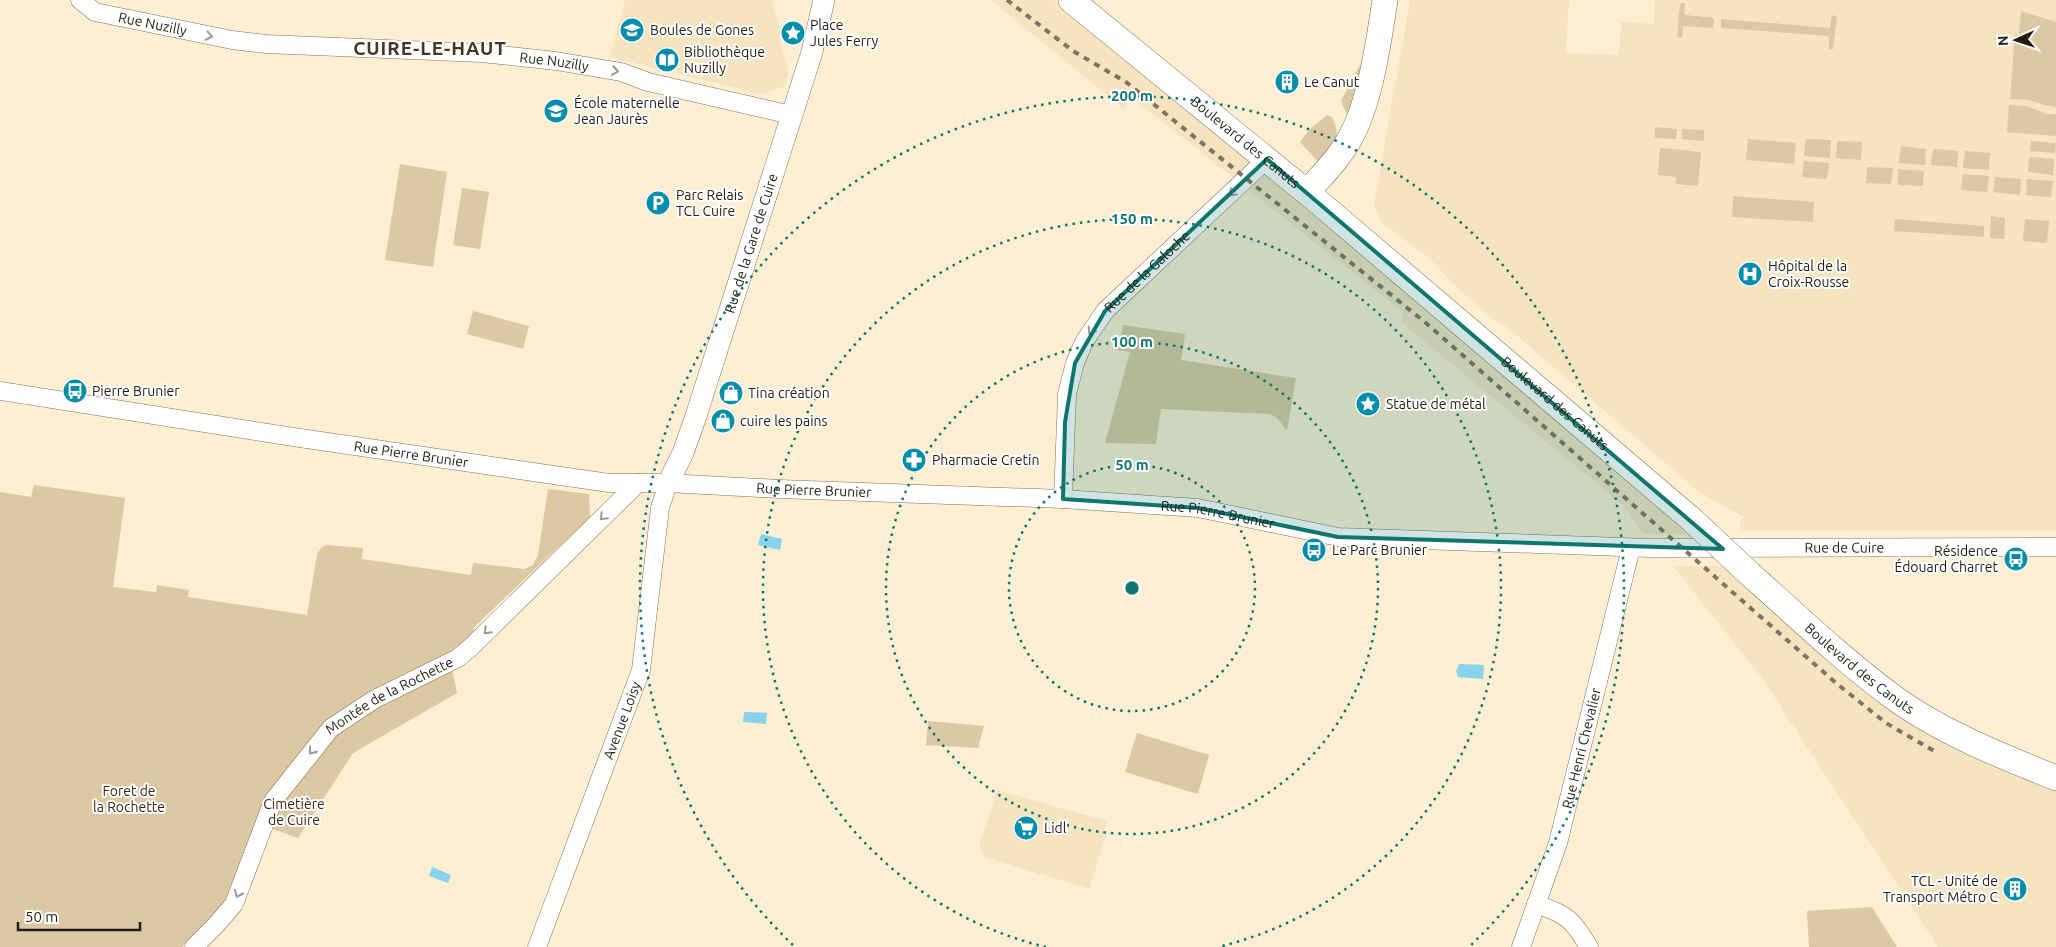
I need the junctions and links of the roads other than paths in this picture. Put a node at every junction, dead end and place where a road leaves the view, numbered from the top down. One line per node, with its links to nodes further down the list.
1 (80, 0): 5 (street, Rue Nuzilly, one-way to 5)
2 (824, 0): 5 (street, Rue de la Gare de Cuire)
3 (1071, 0): 6 (main road, Boulevard des Canuts)
4 (1385, 6): 7 (main road)
5 (791, 115): 10 (street, Rue de la Gare de Cuire)
6 (1267, 159): 7 (main road, Boulevard des Canuts); 11 (street, Rue de la Galoche, one-way to 11)
7 (1307, 192): 14 (main road, Boulevard des Canuts, bridge)
8 (0, 391): 9 (street, Rue Pierre Brunier)
9 (638, 483): 10 (street, Rue Pierre Brunier); 16 (street, Montée de la Rochette, one-way to 16)
10 (668, 483): 11 (street, Rue Pierre Brunier); 17 (street, Avenue Loisy)
11 (1063, 499): 13 (street, Rue Pierre Brunier)
12 (2056, 547): 13 (street, Rue de Cuire)
13 (1631, 548): 15 (street, Rue Henri Chevalier)
14 (2056, 778)
15 (1536, 904): 18 (street, Rue Henri Chevalier); 19 (street)
16 (194, 947)
17 (537, 947)
18 (1521, 947)
19 (1589, 947)

